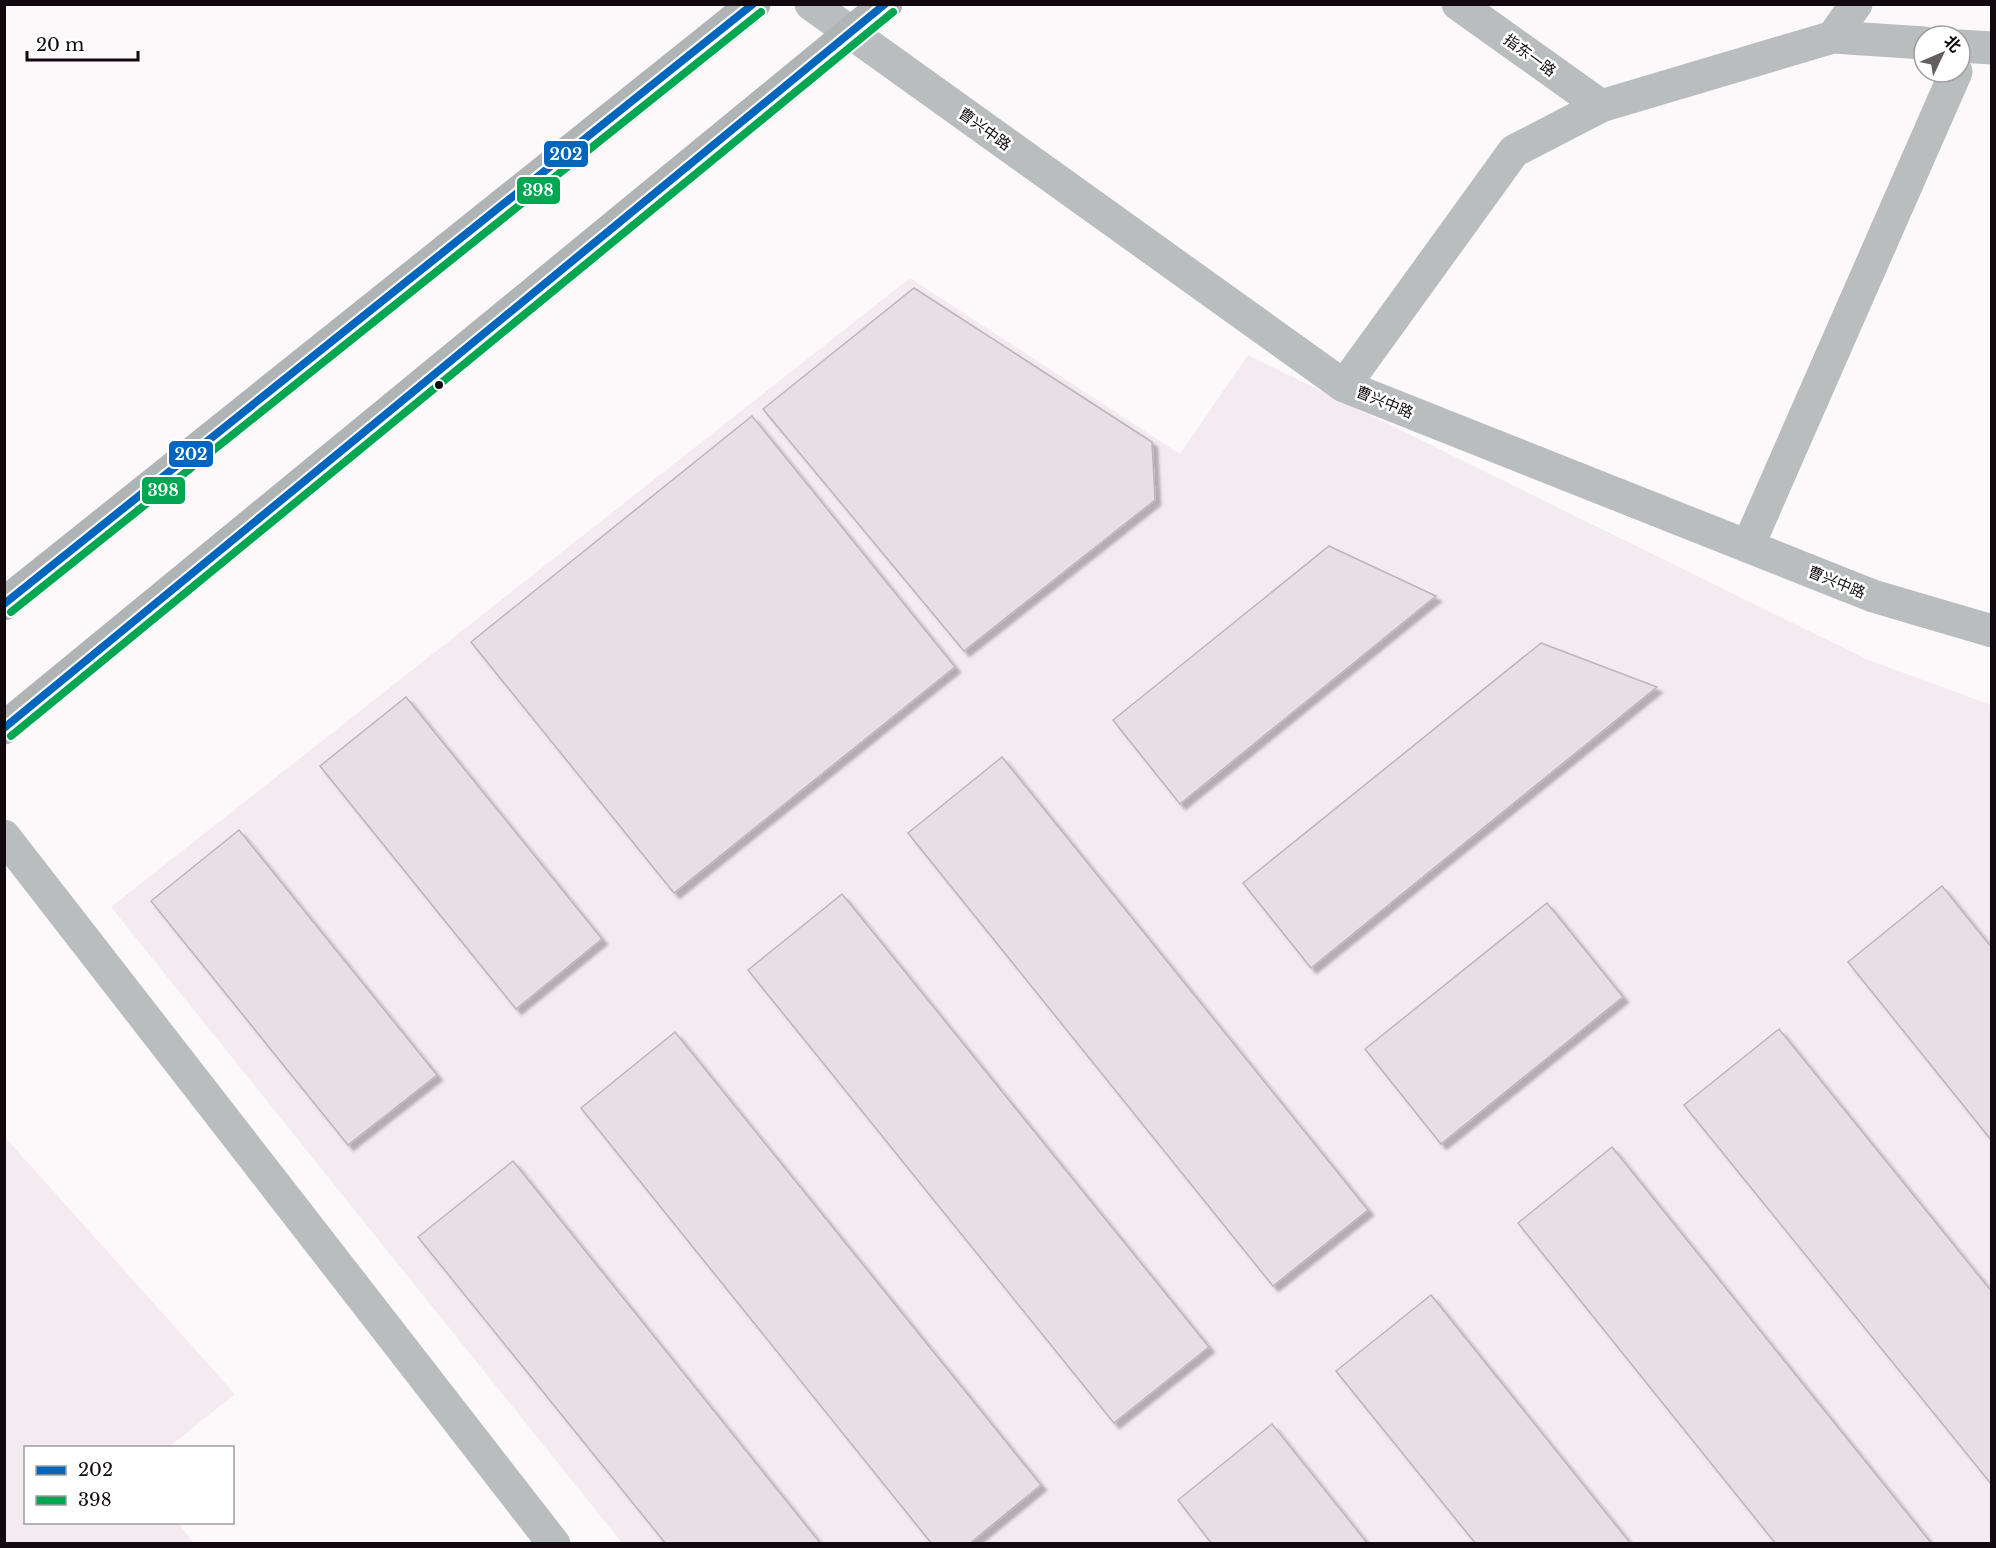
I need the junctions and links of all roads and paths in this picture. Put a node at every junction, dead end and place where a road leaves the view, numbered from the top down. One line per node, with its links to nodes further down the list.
1 (754, 4): 13 (main road)
2 (811, 4): 6 (street, 曹兴中路)
3 (886, 4): 6 (main road)
4 (1458, 4): 10 (street, 指东一路)
5 (1856, 4): 7 (street)
6 (853, 35): 11 (street, 曹兴中路); 15 (main road)
7 (1833, 37): 8 (street); 10 (street)
8 (1912, 42)
9 (1954, 84): 12 (street)
10 (1601, 106): 11 (street)
11 (1344, 386): 12 (street, 曹兴中路)
12 (1748, 546): 14 (street, 曹兴中路)
13 (4, 604)
14 (1992, 631)
15 (4, 728)
16 (4, 836): 17 (street)
17 (554, 1544)

